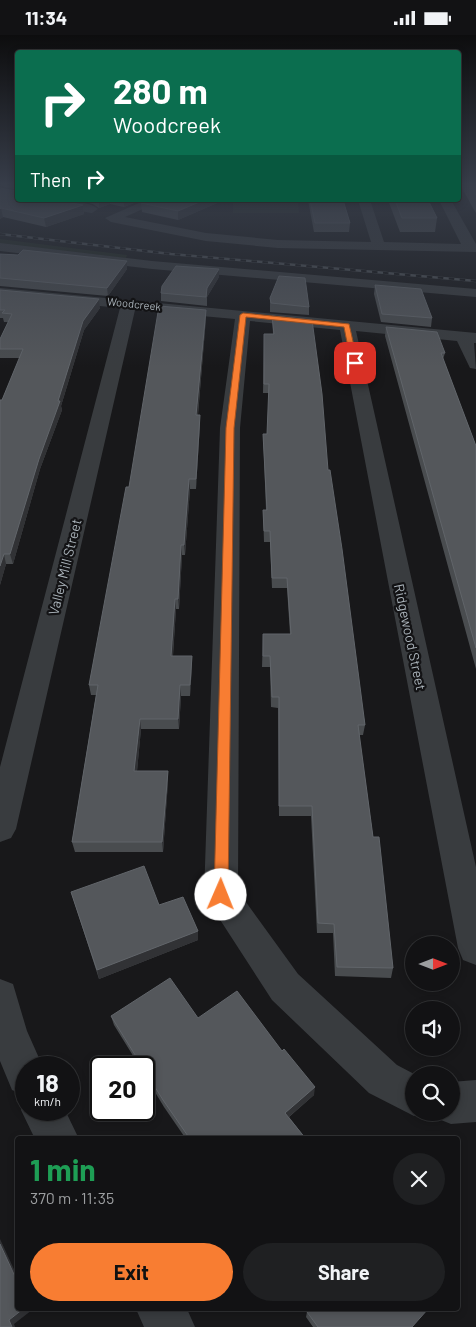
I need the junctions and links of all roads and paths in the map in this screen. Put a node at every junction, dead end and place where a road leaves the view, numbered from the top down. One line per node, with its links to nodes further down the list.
1 (336, 246): 3 (street)
2 (0, 247): 5 (street)
3 (379, 247): 4 (street)
4 (473, 248)
5 (168, 267): 7 (street); 8 (street)
6 (0, 292): 8 (street, Woodcreek)
7 (476, 293)
8 (134, 304): 9 (street, Woodcreek); 13 (street, Valley Mill Street)
9 (243, 315): 10 (street, Woodcreek); 17 (street)
10 (347, 325): 11 (street, Woodcreek); 14 (street, Ridgewood Street)
11 (470, 337): 12 (street)
12 (476, 364)
13 (0, 829)
14 (476, 948)
15 (0, 997): 16 (street)
16 (18, 1056)
17 (405, 1091)
18 (476, 1101): 19 (street)
19 (460, 1102)
20 (48, 1121): 21 (street)
21 (56, 1136)
22 (161, 1311): 23 (street)
23 (171, 1327)

